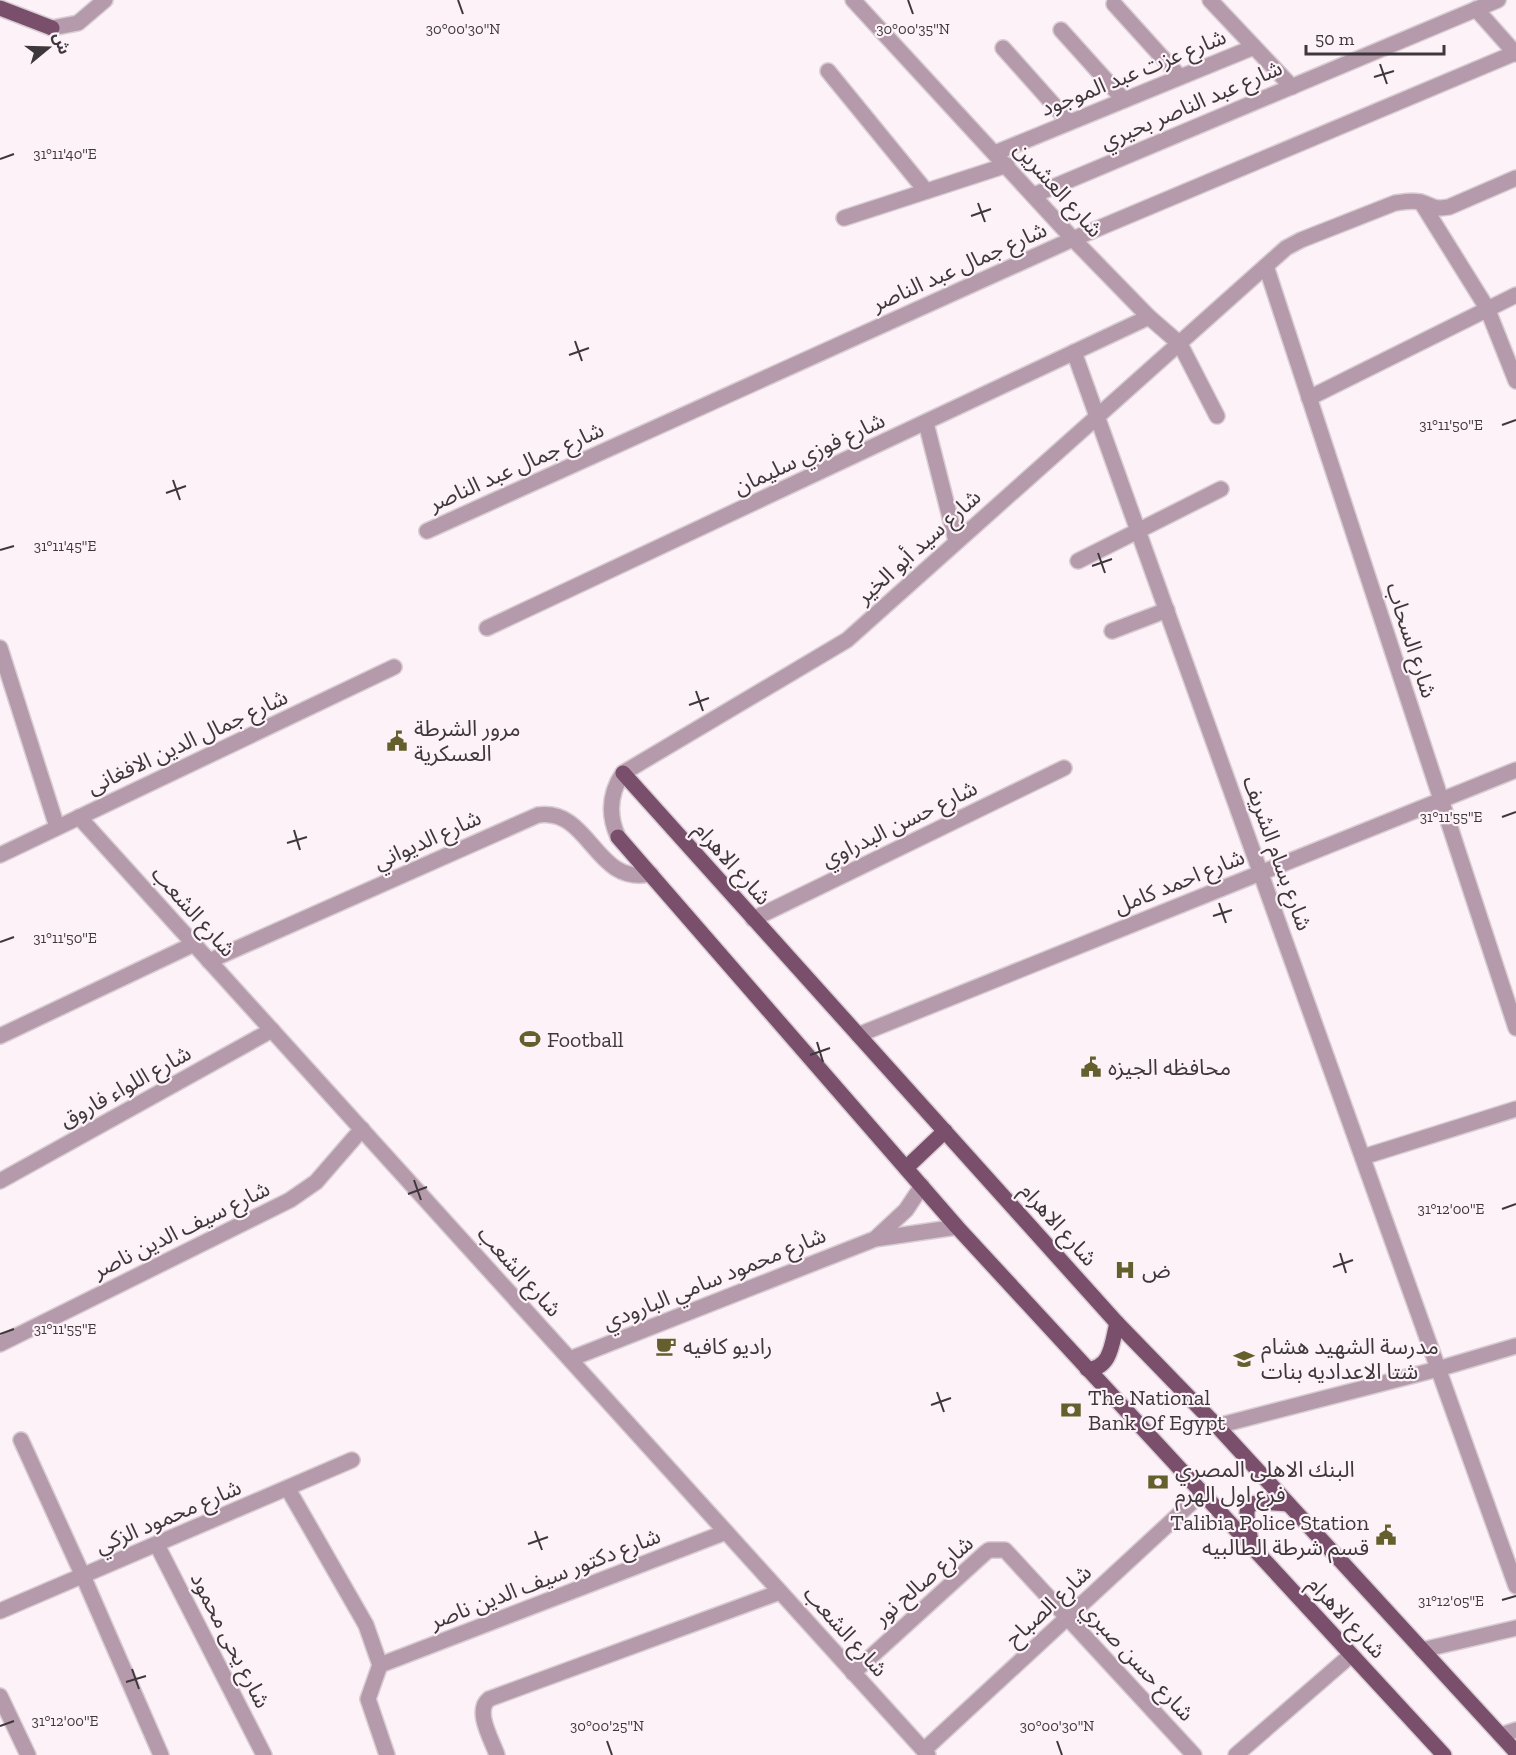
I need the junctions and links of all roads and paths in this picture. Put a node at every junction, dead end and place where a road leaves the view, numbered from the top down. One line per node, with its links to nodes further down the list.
1 (105, 0): 8 (street)
2 (853, 0): 18 (street, شارع العشرين)
3 (1210, 0): 10 (street)
4 (1498, 0): 7 (street, شارع عبد الناصر بحيري)
5 (1114, 4): 14 (street)
6 (0, 8): 8 (main road)
7 (1476, 9): 12 (street); 15 (street, شارع عبد الناصر بحيري)
8 (52, 28)
9 (1061, 30): 16 (street)
10 (1254, 47): 14 (street, شارع عزت عبد الموجود); 15 (street)
11 (1003, 48): 17 (street)
12 (1516, 54): 25 (street, شارع جمال عبد الناصر)
13 (828, 71): 21 (street)
14 (1180, 77): 16 (street, شارع عزت عبد الموجود)
15 (1292, 87): 22 (street, شارع عبد الناصر بحيري)
16 (1124, 100): 17 (street, شارع عزت عبد الموجود)
17 (1069, 122): 18 (street, شارع عزت عبد الموجود)
18 (996, 153): 19 (street, شارع العشرين)
19 (1007, 165): 21 (street); 22 (street, شارع العشرين)
20 (1516, 178): 23 (street, شارع سيد أبو الخير)
21 (926, 191): 24 (street)
22 (1034, 195): 25 (street, شارع العشرين)
23 (1421, 202): 26 (street, شارع سيد أبو الخير); 28 (street)
24 (844, 218)
25 (1073, 239): 29 (street, شارع العشرين); 38 (street, شارع جمال عبد الناصر)
26 (1266, 266): 30 (street, شارع سيد أبو الخير); 33 (street, شارع السحاب)
27 (1516, 295): 28 (street)
28 (1487, 308): 32 (street); 33 (street)
29 (1149, 317): 30 (street, شارع العشرين); 31 (street, شارع فوزي سليمان)
30 (1180, 344): 34 (street, شارع العشرين); 35 (street, شارع سيد أبو الخير)
31 (1074, 352): 35 (street, شارع بسام الشريف); 36 (street, شارع فوزي سليمان)
32 (1516, 381)
33 (1309, 398): 50 (street, شارع السحاب)
34 (1217, 416)
35 (1098, 417): 39 (street, شارع بسام الشريف); 40 (street, شارع سيد أبو الخير)
36 (926, 423): 40 (street); 43 (street, شارع فوزي سليمان)
37 (1221, 489): 39 (street)
38 (427, 531)
39 (1138, 531): 41 (street); 42 (street, شارع بسام الشريف)
40 (956, 541): 49 (street, شارع سيد أبو الخير)
41 (1078, 561)
42 (1167, 610): 44 (street); 55 (street, شارع بسام الشريف)
43 (487, 628)
44 (1112, 631)
45 (0, 648): 52 (street)
46 (394, 667): 51 (street, شارع جمال الدين الافغانى)
47 (1064, 768): 57 (street, شارع حسن البدراوي)
48 (1516, 770): 50 (street, شارع احمد كامل)
49 (623, 773): 53 (street); 57 (main road, شارع الاهرام)
50 (1441, 800): 55 (street, شارع احمد كامل); 60 (street, شارع السحاب)
51 (79, 817): 52 (street, شارع جمال الدين الافغانى); 58 (street, شارع الشعب)
52 (57, 828): 54 (street, شارع جمال الدين الافغانى)
53 (618, 837): 56 (main road, شارع الاهرام)
54 (0, 855)
55 (1261, 873): 62 (street, شارع احمد كامل); 67 (street, شارع بسام الشريف)
56 (651, 874): 59 (street, شارع الديواني); 68 (main road, شارع الاهرام)
57 (753, 919): 62 (main road, شارع الاهرام)
58 (194, 944): 59 (street, شارع الشعب); 63 (street)
59 (209, 961): 61 (street, شارع الشعب)
60 (1516, 1028)
61 (272, 1030): 65 (street, شارع الشعب); 69 (street, شارع اللواء فاروق)
62 (858, 1035): 66 (main road, شارع الاهرام)
63 (0, 1036)
64 (1516, 1109): 67 (street)
65 (362, 1129): 74 (street, شارع سيف الدين ناصر); 76 (street, شارع الشعب)
66 (945, 1131): 68 (main road); 73 (main road, شارع الاهرام)
67 (1363, 1157): 78 (street, شارع بسام الشريف)
68 (906, 1168): 70 (main road, شارع الاهرام)
69 (0, 1181)
70 (922, 1186): 71 (main road, شارع الاهرام); 72 (street, شارع محمود سامي البارودي)
71 (957, 1227): 72 (street, شارع محمود سامي البارودي); 77 (main road, شارع الاهرام)
72 (875, 1239): 76 (street, شارع محمود سامي البارودي)
73 (1117, 1323): 77 (main road); 79 (main road, شارع الاهرام)
74 (0, 1344)
75 (1516, 1346): 78 (street)
76 (570, 1359): 85 (street, شارع الشعب)
77 (1088, 1368): 83 (main road, شارع الاهرام)
78 (1438, 1369): 79 (street); 90 (street, شارع بسام الشريف)
79 (1217, 1426): 84 (main road, شارع الاهرام)
80 (21, 1440): 89 (street)
81 (352, 1460): 82 (street, شارع محمود الزكي)
82 (288, 1489): 86 (street, شارع محمود الزكي); 97 (street)
83 (1202, 1493): 87 (main road, شارع الاهرام); 93 (street, شارع الصباح)
84 (1288, 1504): 87 (main road); 95 (main road, شارع الاهرام)
85 (726, 1532): 91 (street, شارع الشعب); 97 (street, شارع دكتور سيف الدين ناصر)
86 (157, 1545): 89 (street, شارع محمود الزكي); 106 (street, شارع يحى محمود)
87 (1252, 1548): 96 (main road, شارع الاهرام)
88 (997, 1549): 93 (street, شارع حسن صبري); 98 (street, شارع صالح نور)
89 (83, 1576): 92 (street, شارع محمود الزكي); 105 (street)
90 (1516, 1586)
91 (780, 1592): 98 (street, شارع الشعب); 108 (street)
92 (0, 1611)
93 (1068, 1618): 103 (street, شارع الصباح); 109 (street, شارع حسن صبري)
94 (1516, 1628): 95 (street)
95 (1422, 1650): 101 (main road, شارع الاهرام)
96 (1351, 1655): 110 (street); 111 (main road, شارع الاهرام)
97 (380, 1665): 107 (street)
98 (853, 1673): 103 (street, شارع الشعب)
99 (0, 1696): 104 (street)
100 (1516, 1730): 101 (street)
101 (1501, 1735): 102 (main road, شارع الاهرام)
102 (1516, 1752)
103 (926, 1753)
104 (28, 1755)
105 (161, 1755)
106 (264, 1755)
107 (387, 1755)
108 (497, 1755)
109 (1194, 1755)
110 (1236, 1755)
111 (1444, 1755)

